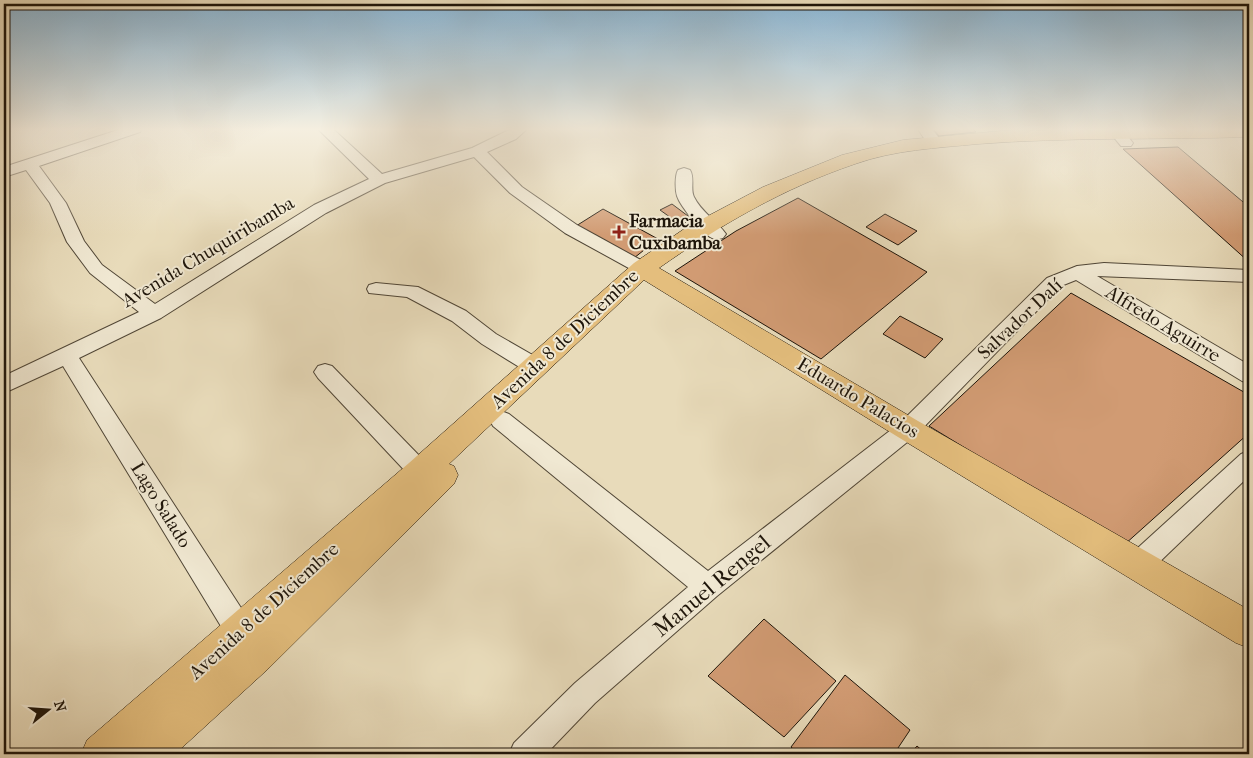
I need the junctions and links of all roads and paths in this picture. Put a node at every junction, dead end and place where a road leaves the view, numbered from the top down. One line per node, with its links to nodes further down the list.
1 (24, 164): 8 (street)
2 (29, 164): 16 (street)
3 (362, 164): 10 (street)
4 (432, 164): 10 (street, Avenida Chuquiribamba)
5 (490, 164): 12 (street, Eduardo Palacios)
6 (836, 164): 11 (main road, Avenida 8 de Diciembre)
7 (876, 164): 11 (main road, Avenida 8 de Diciembre)
8 (4, 172)
9 (684, 173): 11 (street)
10 (379, 180): 16 (street, Avenida Chuquiribamba)
11 (713, 230): 12 (main road, Avenida 8 de Diciembre)
12 (650, 272): 18 (main road, Avenida 8 de Diciembre); 22 (main road, Avenida 8 de Diciembre); 23 (main road, Eduardo Palacios)
13 (1077, 272): 14 (street, Salvador Dalí); 20 (street, Alfredo Aguirre); 23 (street, Salvador Dalí)
14 (1249, 276)
15 (376, 288): 18 (street)
16 (154, 313): 17 (street, Avenida Chuquiribamba)
17 (67, 355): 21 (street, Avenida Chuquiribamba); 29 (street, Lago Salado)
18 (536, 367): 25 (main road, Avenida 8 de Diciembre)
19 (325, 372): 25 (street)
20 (1249, 375)
21 (4, 385)
22 (501, 420): 25 (main road, Avenida 8 de Diciembre); 27 (street)
23 (908, 429): 26 (main road, Eduardo Palacios); 27 (street, Manuel Rengel)
24 (1249, 461): 26 (street)
25 (427, 479): 29 (main road, Avenida 8 de Diciembre); 30 (main road, Avenida 8 de Diciembre)
26 (1139, 564): 28 (main road, Eduardo Palacios)
27 (708, 586): 33 (street, Manuel Rengel)
28 (1249, 630)
29 (241, 632): 30 (street, Lago Salado); 31 (main road, Avenida 8 de Diciembre)
30 (255, 656): 32 (main road, Avenida 8 de Diciembre)
31 (102, 754)
32 (145, 754)
33 (525, 754)

